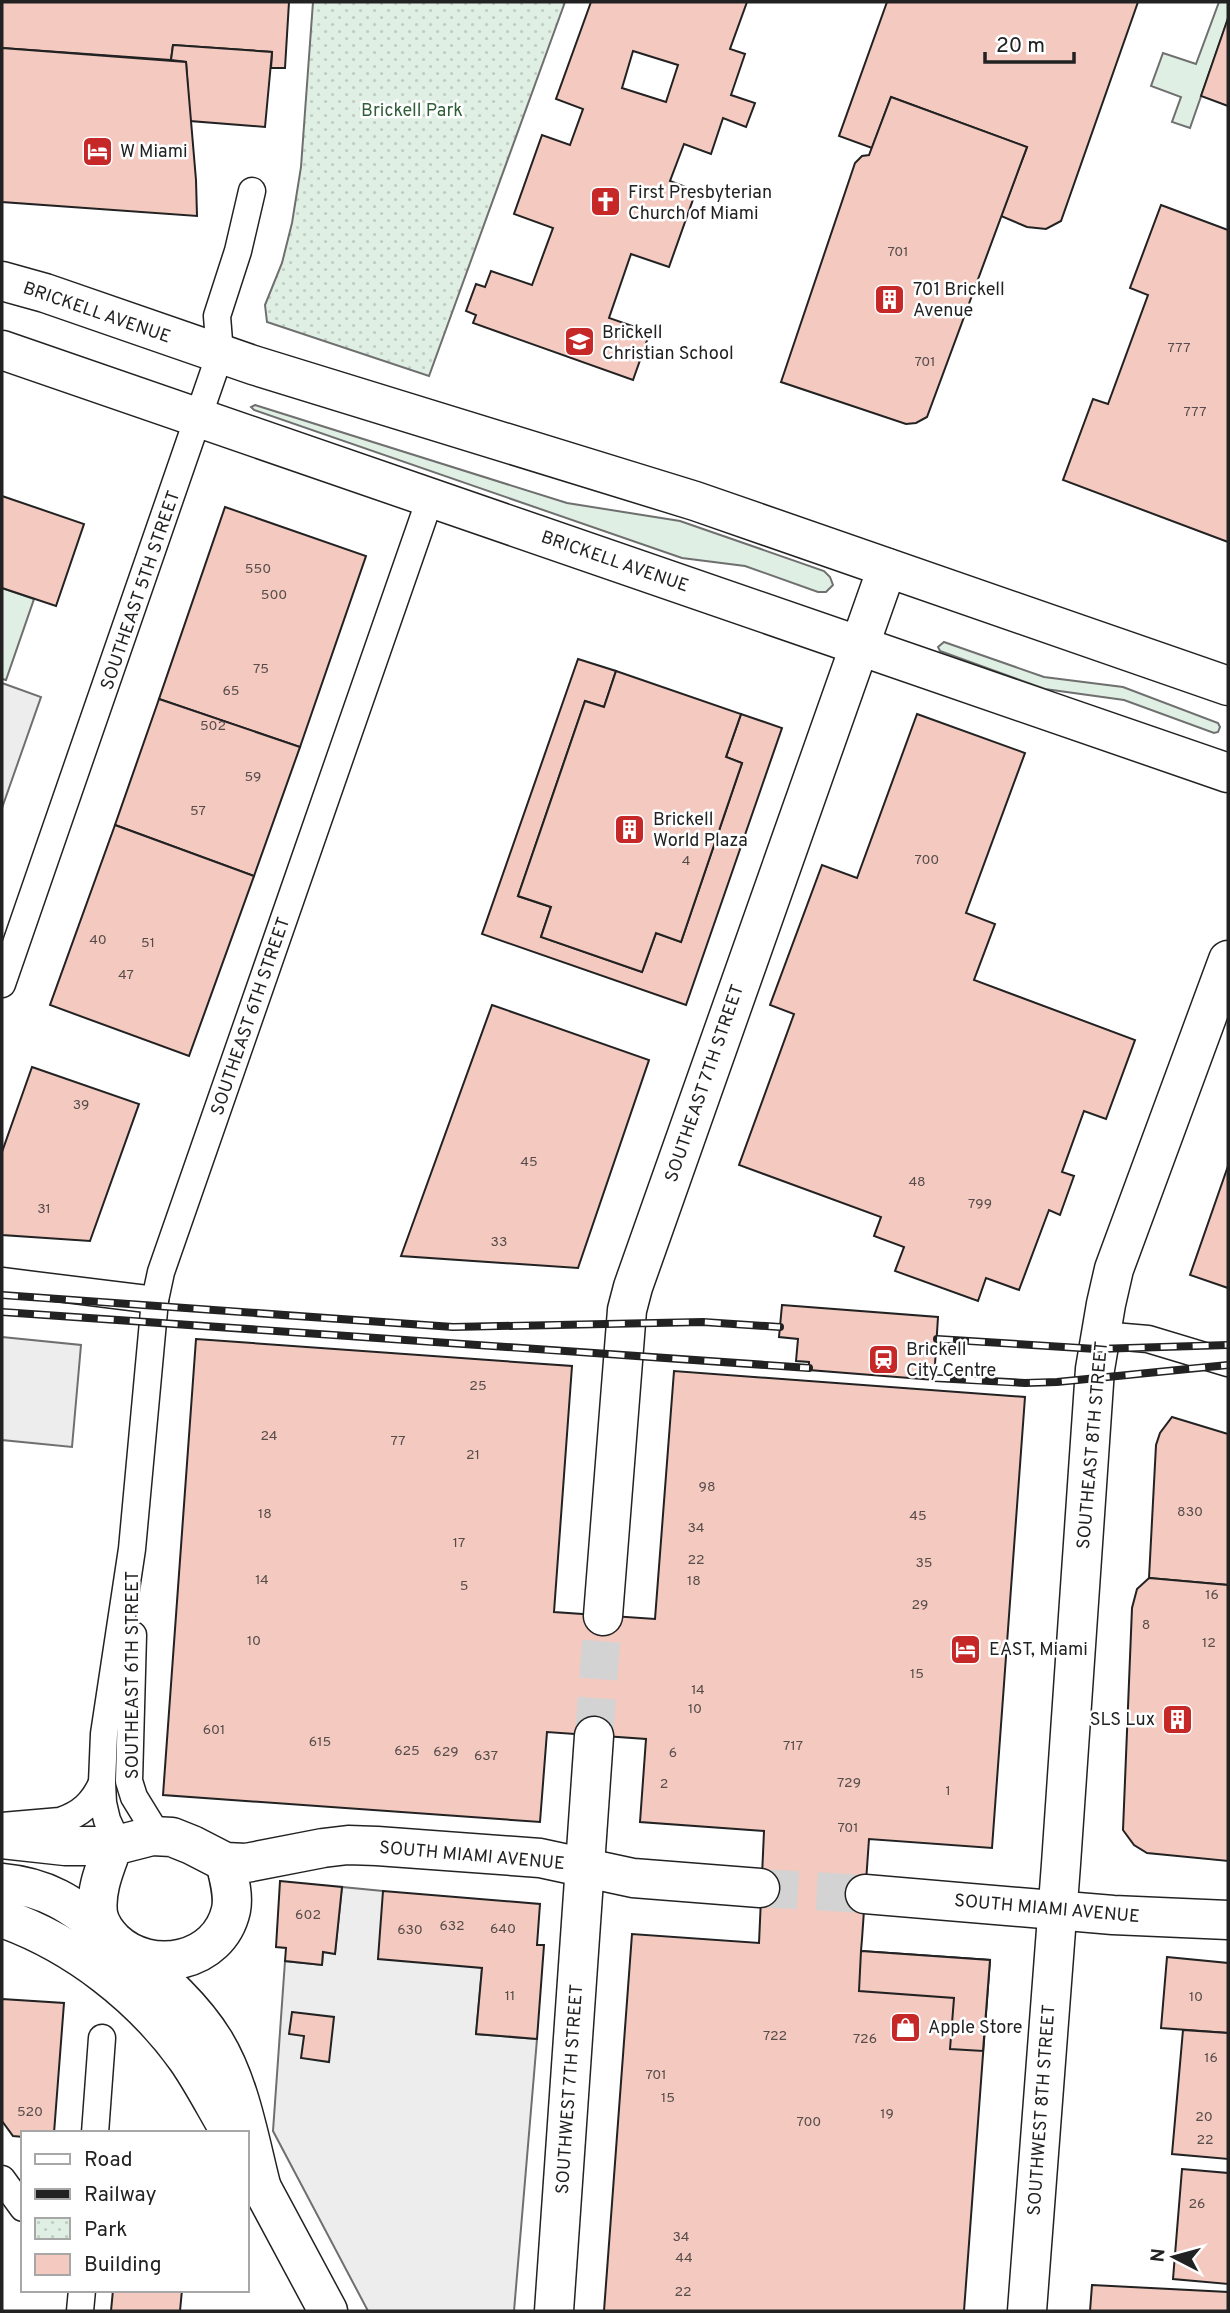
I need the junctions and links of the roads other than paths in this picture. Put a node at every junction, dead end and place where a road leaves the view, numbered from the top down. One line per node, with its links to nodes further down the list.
1 (252, 191): 4 (street, SOUTHEAST 5TH STREET)
2 (2, 281): 4 (main road, BRICKELL AVENUE)
3 (2, 350): 5 (main road, BRICKELL AVENUE)
4 (220, 354): 5 (street, SOUTHEAST 5TH STREET); 7 (main road, BRICKELL AVENUE)
5 (200, 417): 6 (main road, BRICKELL AVENUE); 12 (street, SOUTHEAST 5TH STREET)
6 (431, 496): 8 (main road, BRICKELL AVENUE); 14 (street, SOUTHEAST 6TH STREET)
7 (887, 568): 8 (main road, SOUTHEAST 7TH STREET); 9 (main road, BRICKELL AVENUE)
8 (858, 646): 10 (main road, BRICKELL AVENUE); 18 (main road, SOUTHEAST 7TH STREET)
9 (1228, 686)
10 (1228, 773)
11 (1228, 960): 15 (main road, SOUTHEAST 8TH STREET)
12 (2, 984)
13 (2, 1281): 14 (street)
14 (155, 1300): 17 (street, SOUTHEAST 6TH STREET)
15 (1101, 1335): 16 (street); 30 (main road, SOUTHEAST 8TH STREET)
16 (1228, 1363)
17 (132, 1549): 20 (street, SOUTHEAST 6TH STREET); 22 (street, SOUTHEAST 6TH STREET)
18 (603, 1616)
19 (594, 1736): 26 (main road)
20 (102, 1783): 21 (street); 24 (street, SOUTHEAST 6TH STREET)
21 (2, 1826)
22 (158, 1836): 24 (main road); 25 (main road)
23 (2, 1839): 24 (main road)
24 (115, 1845): 33 (main road)
25 (225, 1863): 26 (main road, SOUTH MIAMI AVENUE); 33 (main road)
26 (586, 1867): 28 (main road, SOUTH MIAMI AVENUE); 45 (main road, SOUTHWEST 7TH STREET)
27 (2, 1883): 33 (main road)
28 (760, 1888)
29 (865, 1894): 30 (main road, SOUTH MIAMI AVENUE)
30 (1056, 1909): 32 (main road, SOUTH MIAMI AVENUE); 46 (main road, SOUTHWEST 8TH STREET)
31 (2, 1918): 36 (main road)
32 (1228, 1920)
33 (118, 1942): 37 (main road)
34 (102, 2038): 35 (street)
35 (95, 2131)
36 (230, 2131)
37 (245, 2131)
38 (248, 2146): 39 (main road)
39 (254, 2173): 44 (main road)
40 (2, 2179): 41 (street)
41 (21, 2205)
42 (82, 2292): 43 (street)
43 (80, 2311)
44 (328, 2311)
45 (554, 2311)
46 (1027, 2311)

